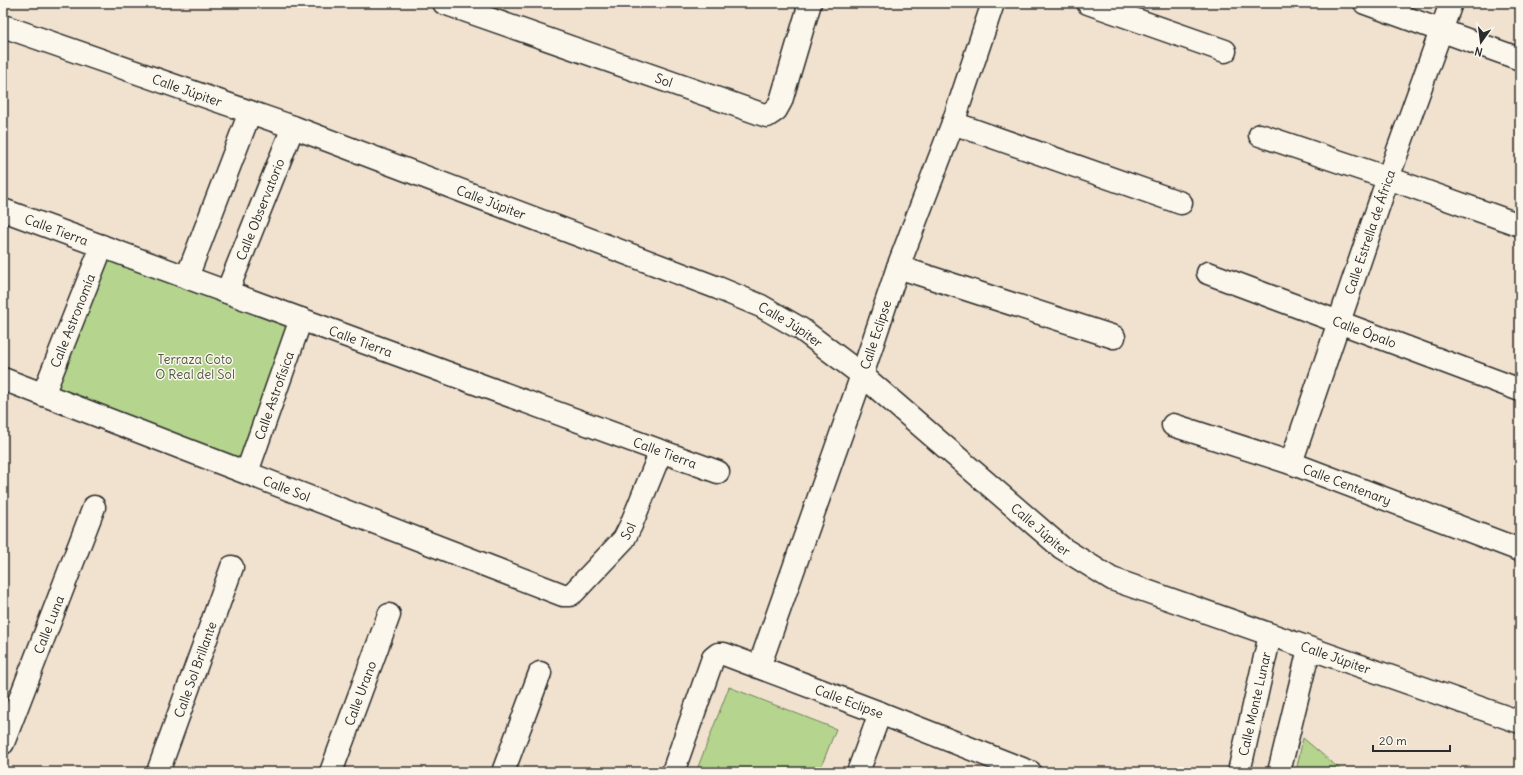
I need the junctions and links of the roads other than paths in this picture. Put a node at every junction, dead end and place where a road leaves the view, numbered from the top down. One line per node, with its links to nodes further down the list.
1 (444, 3): 2 (street, Sol)
2 (810, 3)
3 (993, 3): 12 (street, Calle Eclipse)
4 (1088, 3): 9 (street)
5 (1365, 3): 8 (street)
6 (1451, 3): 8 (street, Calle Estrella de África)
7 (3, 26): 11 (street, Calle Júpiter)
8 (1442, 31): 10 (street); 15 (street, Calle Estrella de África)
9 (1225, 51)
10 (1520, 59)
11 (250, 112): 13 (street, Calle Júpiter); 22 (street)
12 (953, 123): 16 (street); 20 (street, Calle Eclipse)
13 (293, 127): 23 (street, Calle Observatorio); 27 (street, Calle Júpiter)
14 (1260, 135): 15 (street)
15 (1388, 178): 18 (street); 25 (street, Calle Estrella de África)
16 (1181, 203)
17 (3, 210): 19 (street, Calle Tierra)
18 (1520, 225)
19 (102, 246): 22 (street, Calle Tierra); 30 (street, Calle Astronomía)
20 (898, 267): 26 (street); 27 (street, Calle Eclipse)
21 (1208, 274): 25 (street, Calle Ópalo)
22 (187, 277): 23 (street, Calle Tierra)
23 (227, 292): 24 (street, Calle Tierra)
24 (301, 319): 32 (street, Calle Tierra); 34 (street, Calle Astrofísica)
25 (1339, 322): 29 (street, Calle Ópalo); 33 (street, Calle Estrella de África)
26 (1114, 337)
27 (862, 375): 41 (street, Calle Júpiter); 43 (street, Calle Eclipse)
28 (3, 379): 30 (street, Calle Sol)
29 (1520, 390)
30 (43, 395): 34 (street, Calle Sol)
31 (1173, 425): 33 (street, Calle Centenary)
32 (661, 451): 35 (street, Calle Tierra); 39 (street, Sol)
33 (1291, 463): 37 (street, Calle Centenary)
34 (248, 472): 39 (street, Calle Sol)
35 (718, 472)
36 (94, 506): 47 (street, Calle Luna)
37 (1520, 550)
38 (232, 567): 48 (street, Calle Sol Brillante)
39 (570, 595)
40 (389, 614): 49 (street, Calle Urano)
41 (1270, 635): 42 (street, Calle Júpiter); 54 (street, Calle Monte Lunar)
42 (1308, 648): 46 (street, Calle Júpiter); 55 (street)
43 (759, 667): 45 (street, Calle Eclipse); 51 (street, Calle Eclipse)
44 (540, 673): 50 (street)
45 (880, 713): 52 (street, Calle Eclipse); 53 (street)
46 (1520, 722)
47 (3, 743)
48 (158, 772)
49 (331, 772)
50 (503, 772)
51 (673, 772)
52 (858, 772)
53 (1030, 772)
54 (1239, 772)
55 (1279, 772)

